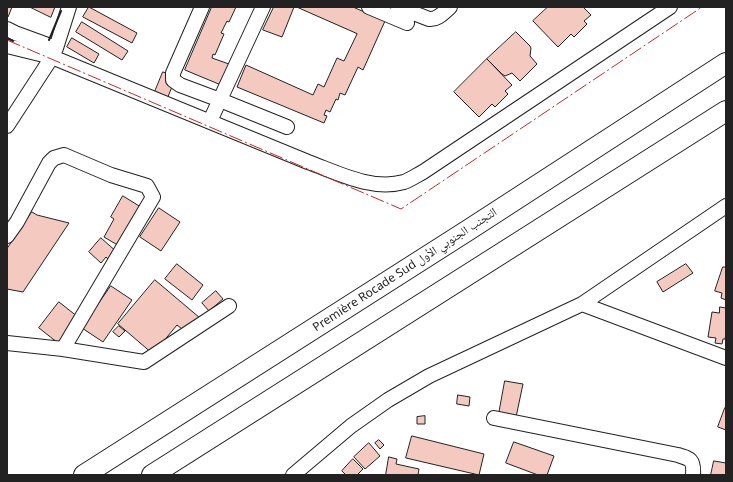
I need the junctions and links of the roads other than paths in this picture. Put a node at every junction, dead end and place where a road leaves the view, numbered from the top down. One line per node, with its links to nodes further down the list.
1 (69, 7): 11 (street)
2 (202, 7): 13 (street)
3 (263, 7): 13 (street)
4 (369, 7): 8 (street)
5 (398, 7): 6 (street)
6 (450, 7)
7 (670, 7): 15 (street)
8 (407, 23)
9 (7, 29): 11 (street)
10 (7, 46): 11 (street)
11 (54, 53): 15 (street); 16 (street)
12 (726, 63): 26 (highway, Première Rocade Sud التجنب الجنوبي الأول)
13 (220, 100): 15 (street); 17 (street)
14 (726, 111): 27 (highway)
15 (210, 122)
16 (7, 126)
17 (287, 127)
18 (726, 206): 20 (street)
19 (7, 236): 23 (street)
20 (582, 304): 24 (street); 28 (street)
21 (229, 306): 23 (street)
22 (7, 343): 23 (street)
23 (63, 349)
24 (726, 358)
25 (494, 418): 29 (street)
26 (84, 475)
27 (152, 475)
28 (293, 475)
29 (692, 475)

